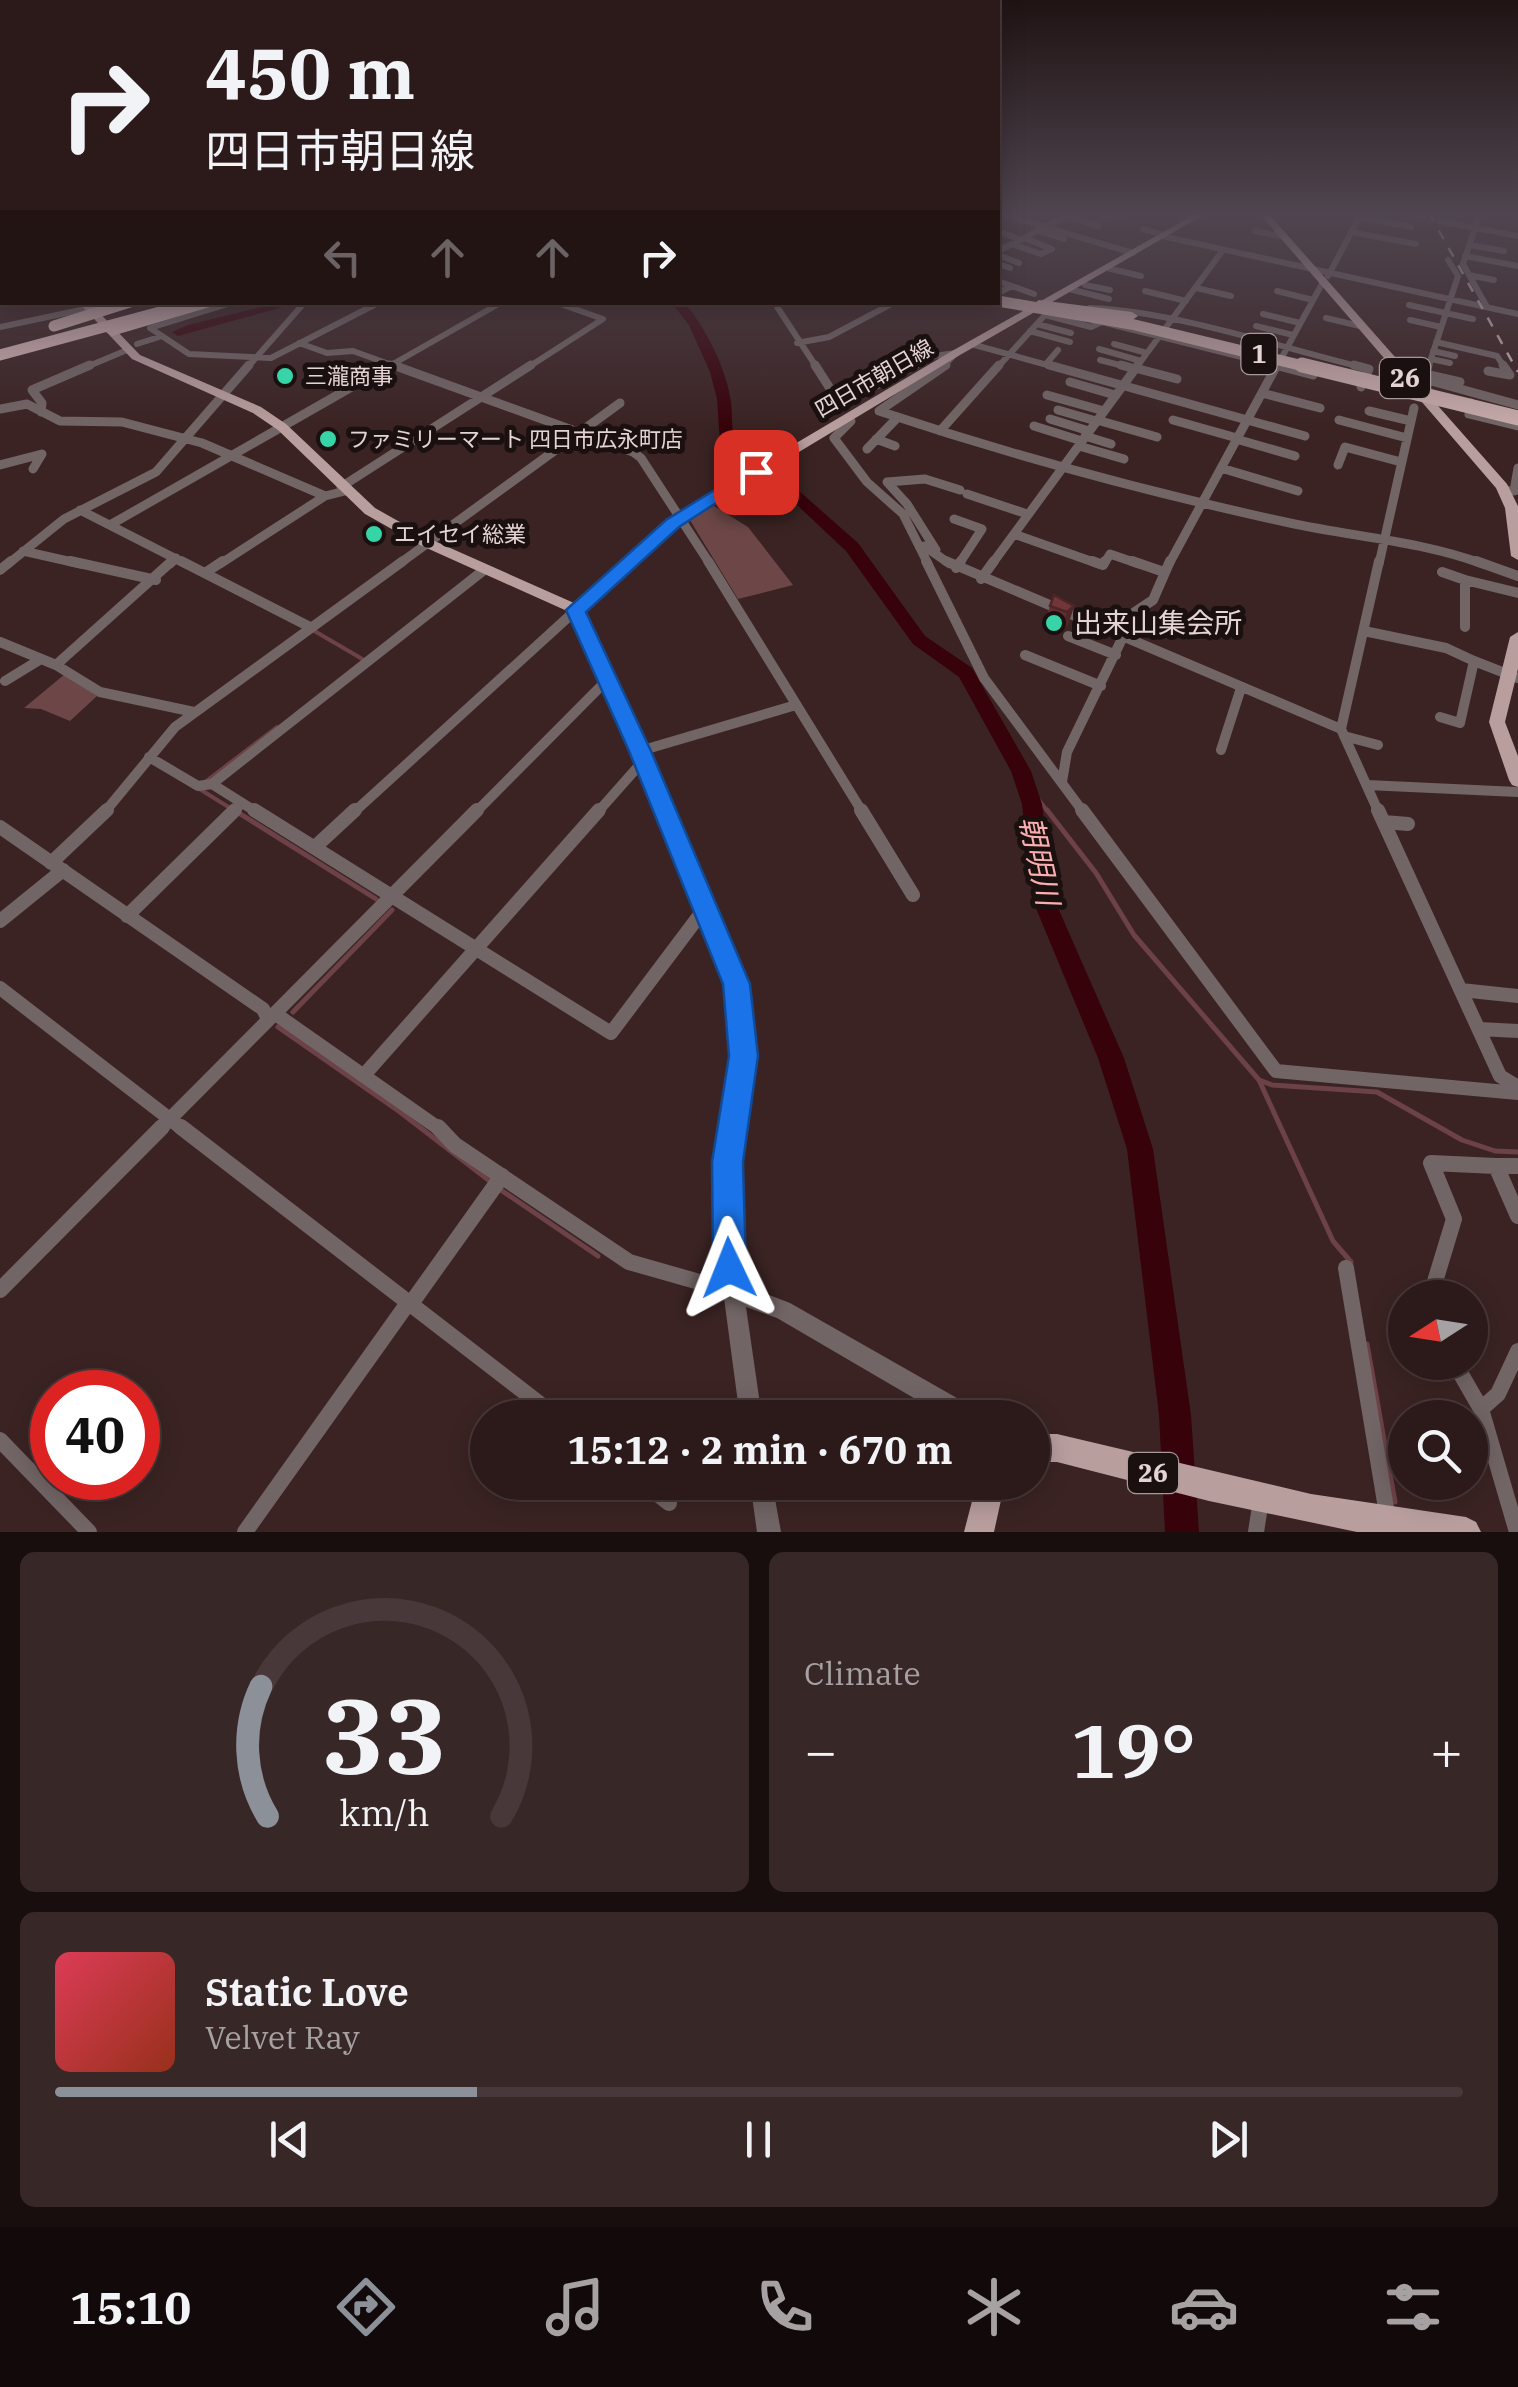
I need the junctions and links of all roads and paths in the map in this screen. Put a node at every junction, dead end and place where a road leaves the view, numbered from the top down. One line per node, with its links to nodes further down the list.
1 (1008, 284): 9 (street)
2 (1077, 284): 10 (main road, 四日市朝日線)
3 (1199, 284): 18 (street)
4 (1322, 284): 21 (street)
5 (1331, 284): 50 (main road, 26)
6 (1354, 284): 37 (street)
7 (1455, 284): 37 (street)
8 (1474, 284): 38 (street)
9 (1012, 286): 14 (street); 17 (street)
10 (1074, 286): 11 (street); 17 (main road, 四日市朝日線)
11 (1109, 294)
12 (1146, 295): 18 (street)
13 (1275, 295): 21 (street)
14 (1000, 296)
15 (1000, 298): 17 (highway, 1)
16 (1000, 298): 109 (highway, 1, bridge)
17 (1033, 298): 39 (highway, 1); 46 (highway, 1); 61 (main road, 四日市朝日線)
18 (1189, 298): 19 (street); 48 (street)
19 (1228, 299)
20 (1412, 302): 37 (street)
21 (1311, 303): 49 (street)
22 (86, 305): 51 (street); 54 (main road)
23 (121, 305): 64 (highway, bridge)
24 (131, 305): 41 (street)
25 (144, 305): 64 (highway, bridge)
26 (165, 305): 64 (highway, bridge)
27 (184, 305): 64 (highway, bridge)
28 (200, 305): 54 (highway)
29 (212, 305): 43 (highway)
30 (223, 305): 43 (street)
31 (302, 305): 71 (street)
32 (374, 305): 59 (street)
33 (497, 305): 76 (street)
34 (563, 305): 90 (street)
35 (776, 305): 60 (street)
36 (889, 305): 60 (street)
37 (1448, 306): 38 (street); 44 (street); 52 (street)
38 (1487, 307): 40 (street)
39 (1079, 308): 47 (highway, 1); 48 (street)
40 (1518, 314)
41 (141, 318)
42 (1326, 318): 50 (street)
43 (171, 319): 54 (highway); 56 (street)
44 (1474, 319)
45 (1410, 320): 52 (street)
46 (1101, 321): 47 (highway, 1); 53 (street); 58 (street)
47 (1130, 321): 93 (highway, 1); 109 (highway, 1, bridge)
48 (1172, 321): 58 (street); 65 (street)
49 (1300, 323): 55 (street); 55 (street)
50 (1360, 326): 85 (main road, 26)
51 (0, 327)
52 (1441, 327): 68 (street)
53 (1034, 328): 57 (street); 70 (street)
54 (112, 332): 63 (main road)
55 (1294, 335): 65 (street)
56 (159, 337): 63 (street); 71 (street)
57 (1070, 337)
58 (1159, 337): 74 (street); 77 (street)
59 (299, 343): 71 (street); 76 (street)
60 (797, 343): 69 (street)
61 (972, 344): 69 (main road, 四日市朝日線); 70 (street)
62 (1114, 344): 74 (street)
63 (132, 347): 87 (main road); 100 (street)
64 (0, 349)
65 (1286, 349): 77 (street); 82 (street)
66 (1058, 350): 75 (street)
67 (1099, 350): 74 (street)
68 (1434, 351): 73 (street); 78 (street); 79 (street)
69 (956, 353): 101 (street); 141 (main road, 四日市朝日線)
70 (1009, 354): 75 (street); 113 (street)
71 (256, 358): 87 (street)
72 (1100, 360): 74 (street)
73 (1453, 360)
74 (1140, 363): 80 (street); 84 (street)
75 (1046, 364): 84 (street)
76 (392, 365): 90 (street); 111 (street)
77 (1278, 366): 82 (street); 86 (street)
78 (1488, 371)
79 (1426, 374): 83 (street); 91 (street)
80 (1177, 380)
81 (1070, 382): 89 (street)
82 (1363, 382): 85 (street); 95 (street)
83 (1460, 382)
84 (1122, 385): 89 (street); 104 (street)
85 (1416, 390): 91 (street); 98 (main road, 26)
86 (1262, 394): 94 (street); 104 (street)
87 (222, 395): 111 (main road); 118 (street)
88 (1046, 395): 102 (street)
89 (1116, 395): 102 (street)
90 (480, 398): 112 (street); 134 (street)
91 (1473, 399): 93 (street); 109 (street)
92 (620, 403): 112 (street)
93 (1518, 407)
94 (1320, 408)
95 (1414, 408): 98 (street); 108 (street)
96 (0, 409): 100 (street)
97 (1058, 410): 102 (street)
98 (1432, 410): 135 (main road, 26)
99 (1368, 411): 108 (street)
100 (41, 412): 118 (street)
101 (898, 417): 113 (street); 120 (street)
102 (1099, 417): 115 (street); 119 (street)
103 (1050, 419): 119 (street)
104 (1247, 419): 114 (street); 116 (street)
105 (1174, 420): 116 (street)
106 (1339, 420): 117 (street)
107 (852, 421): 145 (street)
108 (1411, 421): 117 (street)
109 (1518, 422)
110 (1034, 426): 119 (street)
111 (282, 427): 124 (street); 134 (main road)
112 (578, 432): 141 (street); 148 (street)
113 (940, 432): 130 (street)
114 (1306, 436)
115 (1158, 437)
116 (1237, 438): 125 (street); 131 (street)
117 (1407, 438): 127 (street)
118 (186, 439): 124 (street); 139 (street)
119 (1084, 439): 121 (street); 126 (street); 130 (street)
120 (876, 440): 122 (street); 123 (street)
121 (1111, 444)
122 (896, 446)
123 (866, 449)
124 (230, 456): 137 (street); 143 (street)
125 (1295, 456)
126 (1124, 459)
127 (1401, 462): 128 (street); 147 (street)
128 (1338, 465)
129 (0, 466): 133 (street)
130 (1063, 468): 138 (street); 140 (street)
131 (1220, 468): 136 (street); 138 (street)
132 (1518, 468): 135 (street)
133 (33, 470)
134 (343, 489): 137 (street); 148 (main road)
135 (1511, 490): 146 (main road, 26)
136 (1298, 491)
137 (325, 496): 158 (street)
138 (1203, 502): 147 (street); 156 (street)
139 (80, 510): 143 (street); 149 (street)
140 (1027, 514): 144 (street); 152 (street)
141 (684, 515): 164 (main road, 四日市朝日線); 182 (street)
142 (954, 519): 153 (street)
143 (108, 524): 151 (street)
144 (1014, 534): 156 (street); 160 (street)
145 (918, 539): 152 (street); 191 (street)
146 (1517, 539): 150 (main road, 26)
147 (1383, 540): 159 (street); 167 (street)
148 (425, 542): 155 (main road); 165 (street)
149 (23, 551): 154 (street); 161 (street)
150 (1518, 556)
151 (174, 560): 158 (street); 161 (street)
152 (943, 562): 153 (street)
153 (956, 568): 160 (street)
154 (0, 570)
155 (484, 570): 164 (main road); 192 (street)
156 (1164, 572): 170 (street)
157 (1442, 572): 162 (street)
158 (205, 573): 165 (street)
159 (1518, 576)
160 (982, 578): 170 (street)
161 (156, 580): 176 (street)
162 (1465, 580): 163 (street); 166 (street)
163 (1518, 593)
164 (576, 610): 178 (street); 199 (street)
165 (308, 628): 183 (street)
166 (1465, 628)
167 (1364, 630): 175 (street); 185 (street)
168 (1068, 636): 173 (street)
169 (1518, 637): 177 (main road)
170 (1122, 638): 173 (street); 181 (street)
171 (0, 642): 174 (street)
172 (1025, 655): 180 (street)
173 (1116, 655): 180 (street)
174 (41, 659): 176 (street); 179 (street)
175 (1474, 661): 177 (street); 184 (street)
176 (56, 665): 183 (street)
177 (1513, 676): 190 (main road)
178 (607, 680): 188 (street); 202 (street)
179 (5, 681)
180 (1100, 686): 191 (street)
181 (1242, 688): 185 (street); 187 (street)
182 (796, 705): 188 (street); 201 (street)
183 (194, 712): 189 (street)
184 (1440, 718)
185 (1342, 733): 186 (street); 193 (street)
186 (1378, 744)
187 (1221, 750)
188 (642, 756): 203 (street); 206 (street)
189 (149, 758): 192 (street); 200 (street)
190 (1518, 780)
191 (1062, 782): 214 (street)
192 (205, 785): 195 (street)
193 (1367, 785): 194 (street); 196 (street)
194 (1518, 792)
195 (237, 808): 199 (street); 204 (street)
196 (1384, 822): 197 (street); 208 (street)
197 (1408, 824)
198 (0, 827): 200 (street)
199 (315, 847): 202 (street)
200 (57, 867): 204 (street); 205 (street)
201 (913, 895)
202 (392, 897): 206 (street); 210 (street)
203 (705, 908): 206 (street); 223 (street)
204 (127, 916): 210 (street)
205 (0, 921)
206 (474, 949): 213 (street)
207 (0, 988): 215 (street)
208 (1461, 990): 209 (street); 211 (street)
209 (1518, 996)
210 (273, 1017): 213 (street); 215 (street)
211 (1479, 1029): 212 (street); 214 (street)
212 (1518, 1032)
213 (366, 1074): 218 (street)
214 (1518, 1090)
215 (168, 1119): 222 (street); 224 (street)
216 (1496, 1166): 217 (street); 219 (street); 221 (street)
217 (1518, 1166)
218 (498, 1182): 223 (street); 224 (street)
219 (1518, 1216)
220 (1346, 1268): 238 (street)
221 (1435, 1280)
222 (0, 1290)
223 (731, 1291): 227 (street); 228 (street)
224 (409, 1304): 226 (street); 240 (street)
225 (1518, 1351): 229 (street)
226 (534, 1400)
227 (748, 1400)
228 (939, 1400)
229 (1488, 1402)
230 (1488, 1432): 245 (street)
231 (0, 1440): 239 (street)
232 (1050, 1449): 233 (main road, 26)
233 (1255, 1499): 238 (main road, 26); 243 (street)
234 (664, 1500): 237 (street)
235 (764, 1500): 241 (street)
236 (986, 1500): 242 (main road)
237 (669, 1504)
238 (1395, 1527): 244 (main road, 26)
239 (88, 1532)
240 (245, 1532)
241 (769, 1532)
242 (978, 1532)
243 (1256, 1532)
244 (1466, 1532)
245 (1517, 1532)

